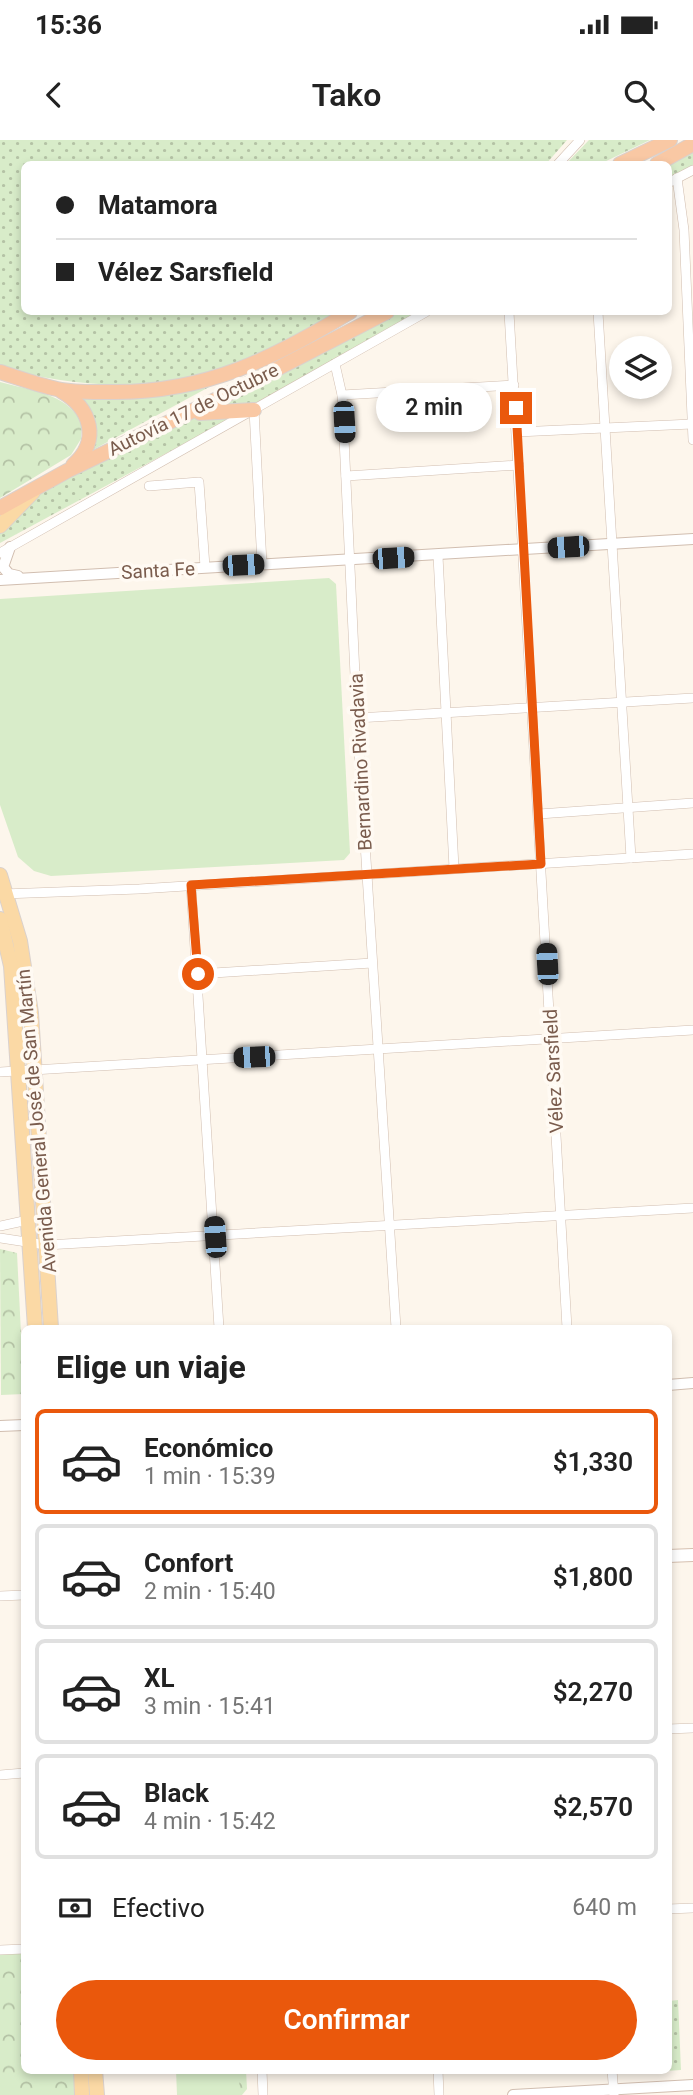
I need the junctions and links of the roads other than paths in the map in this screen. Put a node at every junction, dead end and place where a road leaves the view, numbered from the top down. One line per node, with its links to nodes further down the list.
1 (580, 140): 4 (street)
2 (670, 140): 5 (highway)
3 (693, 144): 6 (highway)
4 (561, 161)
5 (626, 161)
6 (662, 161)
7 (693, 170): 8 (street)
8 (673, 181): 9 (street)
9 (689, 230): 10 (street)
10 (689, 309): 18 (street)
11 (344, 315): 20 (highway, Autovía 17 de Octubre)
12 (381, 315): 23 (highway, Autovía 17 de Octubre)
13 (421, 315): 16 (street)
14 (509, 315): 19 (street, Vélez Sarsfield)
15 (598, 315): 25 (street)
16 (335, 364): 21 (street, Bernardino Rivadavia); 22 (street)
17 (0, 372): 20 (highway, Autovía 17 de Octubre)
18 (691, 382): 24 (street)
19 (514, 385): 21 (street); 26 (street, Vélez Sarsfield)
20 (58, 389): 29 (highway)
21 (342, 395): 30 (street, Bernardino Rivadavia)
22 (254, 410): 23 (highway); 37 (street); 41 (street)
23 (175, 419): 29 (highway, Autovía 17 de Octubre)
24 (692, 425): 25 (street); 27 (street)
25 (605, 427): 26 (street); 36 (street)
26 (517, 432): 28 (street, Vélez Sarsfield)
27 (693, 440)
28 (519, 465): 30 (street); 38 (street, Vélez Sarsfield)
29 (67, 471): 32 (highway, Autovía 17 de Octubre)
30 (346, 475): 40 (street, Bernardino Rivadavia)
31 (149, 486): 42 (street)
32 (36, 490): 33 (highway, Autovía 17 de Octubre); 34 (main road)
33 (0, 508)
34 (0, 526)
35 (693, 539): 36 (street, Santa Fe)
36 (612, 544): 38 (street, Santa Fe); 46 (street)
37 (5, 550): 43 (street)
38 (525, 550): 39 (street, Santa Fe); 47 (street, Vélez Sarsfield)
39 (438, 556): 40 (street, Santa Fe); 48 (street)
40 (349, 561): 41 (street, Santa Fe); 49 (street, Bernardino Rivadavia)
41 (262, 564): 42 (street, Santa Fe)
42 (205, 567): 43 (street, Santa Fe)
43 (24, 577): 44 (street, Santa Fe)
44 (0, 580)
45 (693, 698): 46 (street)
46 (621, 702): 47 (street); 51 (street)
47 (533, 708): 48 (street); 52 (street, Vélez Sarsfield)
48 (446, 713): 49 (street); 56 (street)
49 (357, 718): 57 (street, Bernardino Rivadavia)
50 (693, 803): 51 (street)
51 (628, 807): 52 (street); 54 (street)
52 (538, 814): 55 (street, Vélez Sarsfield)
53 (693, 854): 54 (street)
54 (631, 858): 55 (street)
55 (541, 864): 56 (street); 65 (street, Vélez Sarsfield)
56 (454, 868): 57 (street)
57 (366, 874): 59 (street); 62 (street, Bernardino Rivadavia)
58 (0, 875): 60 (main road, Avenida General José de San Martín)
59 (191, 885): 60 (street); 63 (street)
60 (3, 894): 68 (main road, Avenida General José de San Martín)
61 (0, 919): 69 (main road, Avenida General José de San Martín)
62 (372, 963): 63 (street); 66 (street, Bernardino Rivadavia)
63 (198, 974): 67 (street)
64 (693, 1030): 65 (street)
65 (551, 1040): 66 (street); 72 (street, Vélez Sarsfield)
66 (379, 1051): 67 (street); 75 (street, Bernardino Rivadavia)
67 (204, 1059): 68 (street); 76 (street)
68 (35, 1070): 69 (street); 79 (main road, Avenida General José de San Martín)
69 (20, 1071): 70 (street); 73 (main road, Avenida General José de San Martín)
70 (0, 1072)
71 (693, 1208): 72 (street)
72 (561, 1216): 75 (street); 84 (street, Vélez Sarsfield)
73 (28, 1220): 74 (street); 78 (main road, Avenida General José de San Martín)
74 (0, 1226)
75 (390, 1228): 76 (street); 83 (street, Bernardino Rivadavia)
76 (215, 1237): 79 (street); 82 (street)
77 (0, 1238): 78 (street)
78 (29, 1244): 79 (street); 80 (main road, Avenida General José de San Martín)
79 (46, 1245): 81 (main road, Avenida General José de San Martín)
80 (35, 1325)
81 (51, 1325)
82 (219, 1325)
83 (396, 1325)
84 (567, 1325)
85 (693, 1383): 86 (street)
86 (672, 1385)
87 (21, 1425): 88 (street)
88 (0, 1426)
89 (693, 1555): 90 (main road)
90 (672, 1556)
91 (21, 1594): 92 (street)
92 (0, 1596)
93 (693, 1728): 94 (street)
94 (672, 1729)
95 (21, 1773): 96 (street)
96 (0, 1775)
97 (693, 1908): 98 (street)
98 (672, 1909)
99 (21, 1949): 100 (street)
100 (0, 1950)
101 (81, 2074): 108 (main road)
102 (95, 2074): 109 (main road)
103 (262, 2074): 110 (street)
104 (438, 2074): 111 (street)
105 (612, 2074): 107 (street)
106 (693, 2085): 107 (street)
107 (614, 2092): 112 (street)
108 (82, 2095)
109 (97, 2095)
110 (263, 2095)
111 (439, 2095)
112 (513, 2095)

